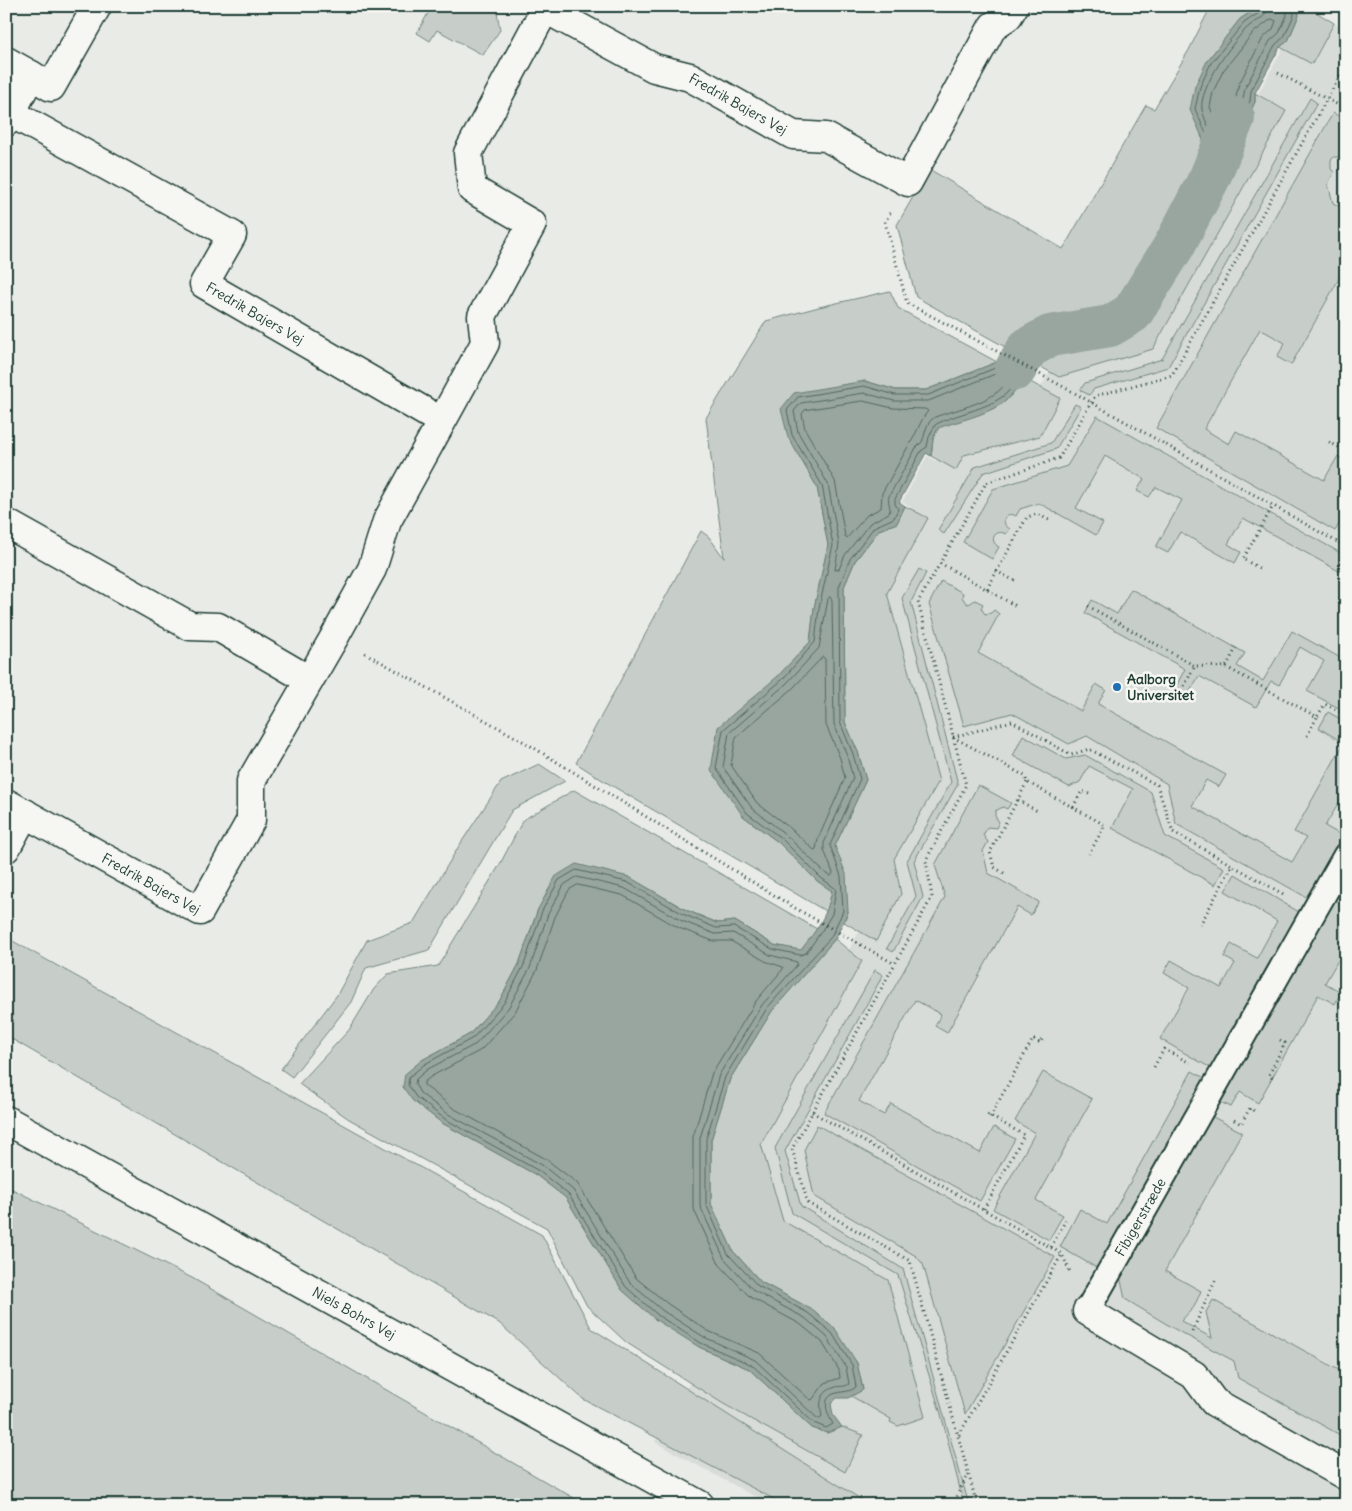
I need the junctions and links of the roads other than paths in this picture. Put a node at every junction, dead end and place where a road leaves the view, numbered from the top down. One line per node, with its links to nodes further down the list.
1 (97, 6): 5 (street)
2 (1014, 6): 3 (street, Fredrik Bajers Vej)
3 (543, 8): 7 (street, Fredrik Bajers Vej)
4 (6, 61): 5 (street)
5 (31, 75): 6 (street, Fredrik Bajers Vej)
6 (9, 117): 7 (street, Fredrik Bajers Vej)
7 (441, 421): 9 (street, Fredrik Bajers Vej)
8 (6, 523): 9 (street)
9 (309, 680): 10 (street, Fredrik Bajers Vej)
10 (16, 808): 11 (street)
11 (6, 848)
12 (1346, 855): 14 (lane, Fibigerstræde)
13 (6, 1120): 16 (street, Niels Bohrs Vej)
14 (1087, 1311): 15 (street)
15 (1346, 1476)
16 (700, 1505)

